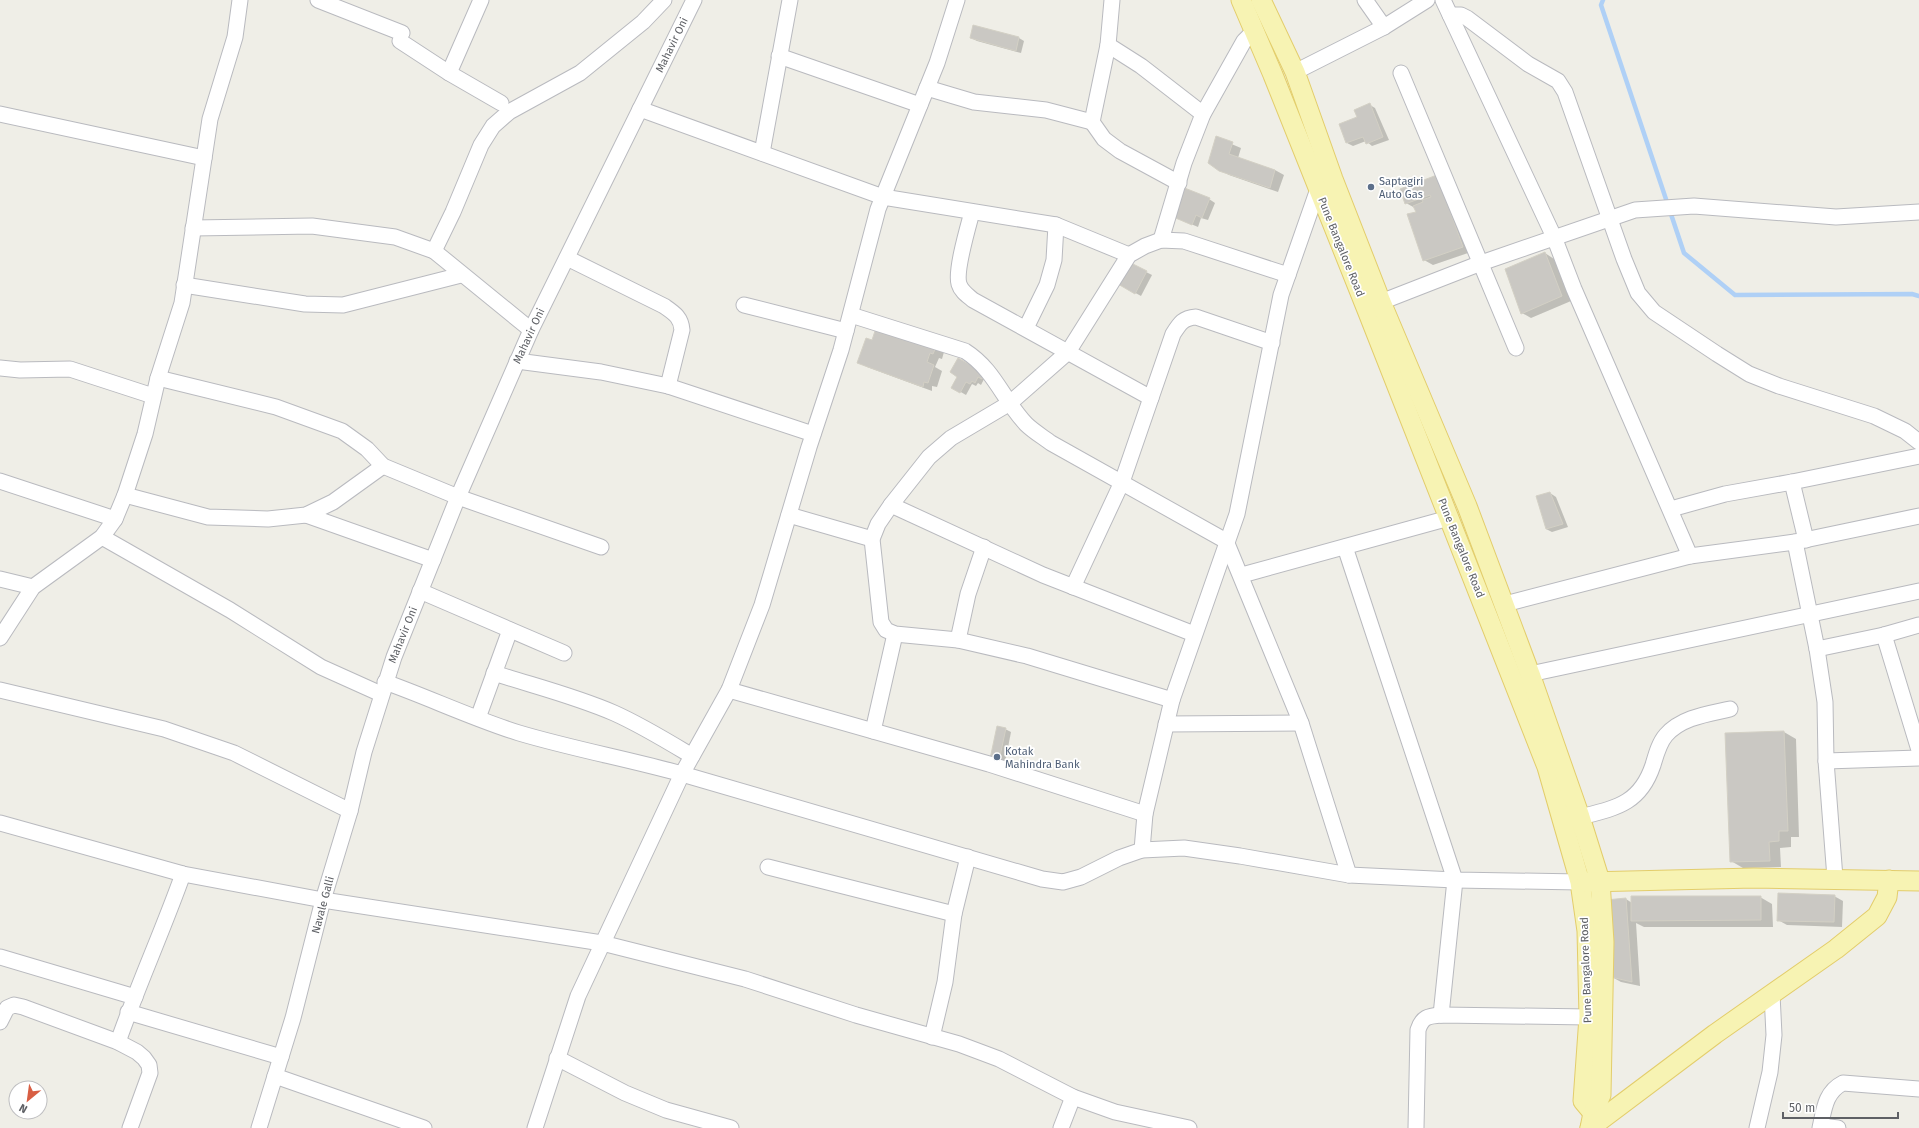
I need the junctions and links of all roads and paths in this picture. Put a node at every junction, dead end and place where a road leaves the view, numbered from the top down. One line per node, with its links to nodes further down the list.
1 (240, 0): 30 (street)
2 (318, 0): 21 (street)
3 (480, 0): 21 (street)
4 (664, 0): 41 (street)
5 (790, 0): 18 (street)
6 (957, 0): 22 (street)
7 (1112, 0): 17 (street)
8 (1241, 0): 16 (main road, Pune Bangalore Road)
9 (1261, 0): 19 (main road, Pune Bangalore Road)
10 (1365, 0): 15 (street)
11 (1427, 0): 15 (street)
12 (1443, 0): 14 (street)
13 (688, 2): 25 (street, Mahavir Oni)
14 (1450, 15): 36 (street); 39 (street)
15 (1384, 27): 19 (street)
16 (1254, 32): 27 (street); 32 (main road, Pune Bangalore Road)
17 (1108, 45): 27 (street); 28 (street)
18 (779, 56): 24 (street); 29 (street)
19 (1295, 72): 48 (main road, Pune Bangalore Road)
20 (1401, 72): 44 (street)
21 (450, 73): 23 (street)
22 (927, 88): 24 (street); 28 (street)
23 (501, 103)
24 (920, 105): 33 (street)
25 (640, 109): 29 (street); 43 (street, Mahavir Oni)
26 (0, 114): 30 (street)
27 (1203, 114): 31 (street)
28 (1092, 122): 31 (street)
29 (762, 153): 33 (street)
30 (204, 158): 38 (street)
31 (1179, 183): 40 (street)
32 (1318, 189): 46 (street); 78 (main road, Pune Bangalore Road)
33 (883, 197): 34 (street); 50 (street)
34 (972, 212): 37 (street); 51 (street)
35 (1919, 212): 36 (street)
36 (1609, 218): 39 (street); 65 (street)
37 (1056, 225): 42 (street); 51 (street)
38 (193, 228): 41 (street); 47 (street)
39 (1554, 237): 44 (street); 74 (street)
40 (1161, 240): 42 (street); 46 (street)
41 (434, 251): 45 (street)
42 (1128, 254): 56 (street)
43 (567, 258): 52 (street, Mahavir Oni); 60 (street)
44 (1481, 263): 48 (street); 55 (street)
45 (461, 274): 47 (street); 52 (street)
46 (1288, 275): 54 (street)
47 (184, 285): 59 (street)
48 (1381, 302): 95 (main road, Pune Bangalore Road)
49 (744, 305): 53 (street)
50 (851, 315): 53 (street); 63 (street)
51 (1026, 328): 56 (street)
52 (531, 330): 57 (street, Mahavir Oni)
53 (846, 331): 64 (street)
54 (1272, 343): 62 (street); 82 (street)
55 (1516, 348)
56 (1068, 352): 62 (street); 63 (street)
57 (517, 361): 60 (street); 72 (street, Mahavir Oni)
58 (0, 368): 61 (street)
59 (158, 378): 61 (street); 67 (street)
60 (668, 386): 64 (street)
61 (153, 396): 71 (street)
62 (1151, 398): 69 (street)
63 (1010, 403): 69 (street); 73 (street)
64 (814, 434): 76 (street)
65 (1919, 442)
66 (1919, 456): 70 (street)
67 (383, 466): 72 (street); 75 (street)
68 (0, 481): 79 (street)
69 (1122, 482): 82 (street); 92 (street)
70 (1792, 482): 74 (street); 83 (street)
71 (125, 495): 75 (street); 79 (street)
72 (458, 497): 84 (street); 88 (street, Mahavir Oni)
73 (891, 505): 81 (street); 85 (street)
74 (1671, 509): 87 (street)
75 (306, 515): 88 (street)
76 (789, 515): 81 (street); 110 (street)
77 (1919, 516): 83 (street)
78 (1449, 518): 86 (street); 135 (main road, Pune Bangalore Road)
79 (116, 519): 80 (street)
80 (102, 537): 91 (street); 108 (street)
81 (872, 539): 99 (street)
82 (1226, 541): 89 (street); 100 (street)
83 (1801, 541): 87 (street); 96 (street)
84 (601, 547)
85 (984, 547): 92 (street); 103 (street)
86 (1345, 547): 89 (street); 132 (street)
87 (1690, 556): 95 (street)
88 (433, 560): 93 (street, Mahavir Oni)
89 (1242, 575): 114 (street)
90 (0, 579): 91 (street)
91 (33, 587): 102 (street)
92 (1073, 587): 100 (street)
93 (420, 591): 98 (street); 108 (street, Mahavir Oni)
94 (1919, 591): 96 (street)
95 (1505, 604): 107 (main road, Pune Bangalore Road)
96 (1810, 613): 104 (street); 107 (street)
97 (1919, 625): 101 (street)
98 (510, 630): 105 (street); 106 (street)
99 (895, 634): 103 (street); 116 (street)
100 (1194, 634): 111 (street)
101 (1884, 635): 104 (street); 117 (street)
102 (0, 638)
103 (958, 640): 111 (street)
104 (1817, 649): 120 (street)
105 (564, 653)
106 (494, 673): 113 (street); 118 (street)
107 (1530, 674): 124 (main road, Pune Bangalore Road)
108 (383, 688): 113 (street); 122 (street, Navale Galli)
109 (0, 690): 122 (street)
110 (729, 690): 116 (street); 118 (street)
111 (1172, 700): 115 (street)
112 (1730, 709): 124 (street)
113 (478, 718): 121 (street)
114 (1301, 723): 115 (street); 130 (street)
115 (1166, 724): 123 (street)
116 (873, 731): 123 (street)
117 (1919, 750)
118 (692, 756): 121 (street)
119 (1919, 758): 120 (street)
120 (1826, 761): 131 (street)
121 (682, 774): 127 (street); 139 (street)
122 (350, 811): 137 (street, Navale Galli)
123 (1145, 814): 126 (street)
124 (1580, 816): 136 (main road, Pune Bangalore Road)
125 (0, 823): 129 (street)
126 (1142, 850): 127 (street); 130 (street)
127 (968, 856): 138 (street)
128 (768, 867): 138 (street)
129 (183, 874): 137 (street); 142 (street)
130 (1349, 875): 132 (street)
131 (1835, 878): 133 (main road); 136 (main road)
132 (1455, 880): 135 (street); 144 (street)
133 (1889, 880): 134 (main road); 141 (main road)
134 (1919, 881)
135 (1580, 882): 136 (main road); 145 (main road, Pune Bangalore Road)
136 (1600, 882): 154 (main road, Pune Bangalore Road)
137 (323, 900): 139 (street); 149 (street, Navale Galli)
138 (954, 914): 147 (street)
139 (602, 943): 147 (street); 150 (street)
140 (0, 957): 142 (street)
141 (1772, 994): 154 (main road); 165 (street)
142 (135, 997): 143 (street)
143 (128, 1012): 148 (street); 149 (street)
144 (1441, 1014): 145 (street); 164 (street)
145 (1589, 1017): 154 (main road, Pune Bangalore Road)
146 (0, 1022): 148 (street)
147 (932, 1037): 153 (street)
148 (118, 1042): 157 (street)
149 (281, 1057): 151 (street, Navale Galli)
150 (558, 1058): 160 (street); 161 (street)
151 (275, 1076): 158 (street, Navale Galli); 159 (street)
152 (1919, 1088): 156 (street)
153 (1073, 1097): 155 (street); 162 (street)
154 (1591, 1123)
155 (1153, 1125): 163 (street)
156 (1821, 1127): 166 (street)
157 (130, 1128)
158 (259, 1128)
159 (424, 1128)
160 (535, 1128)
161 (731, 1128)
162 (1061, 1128)
163 (1189, 1128)
164 (1416, 1128)
165 (1757, 1128)
166 (1838, 1128)

